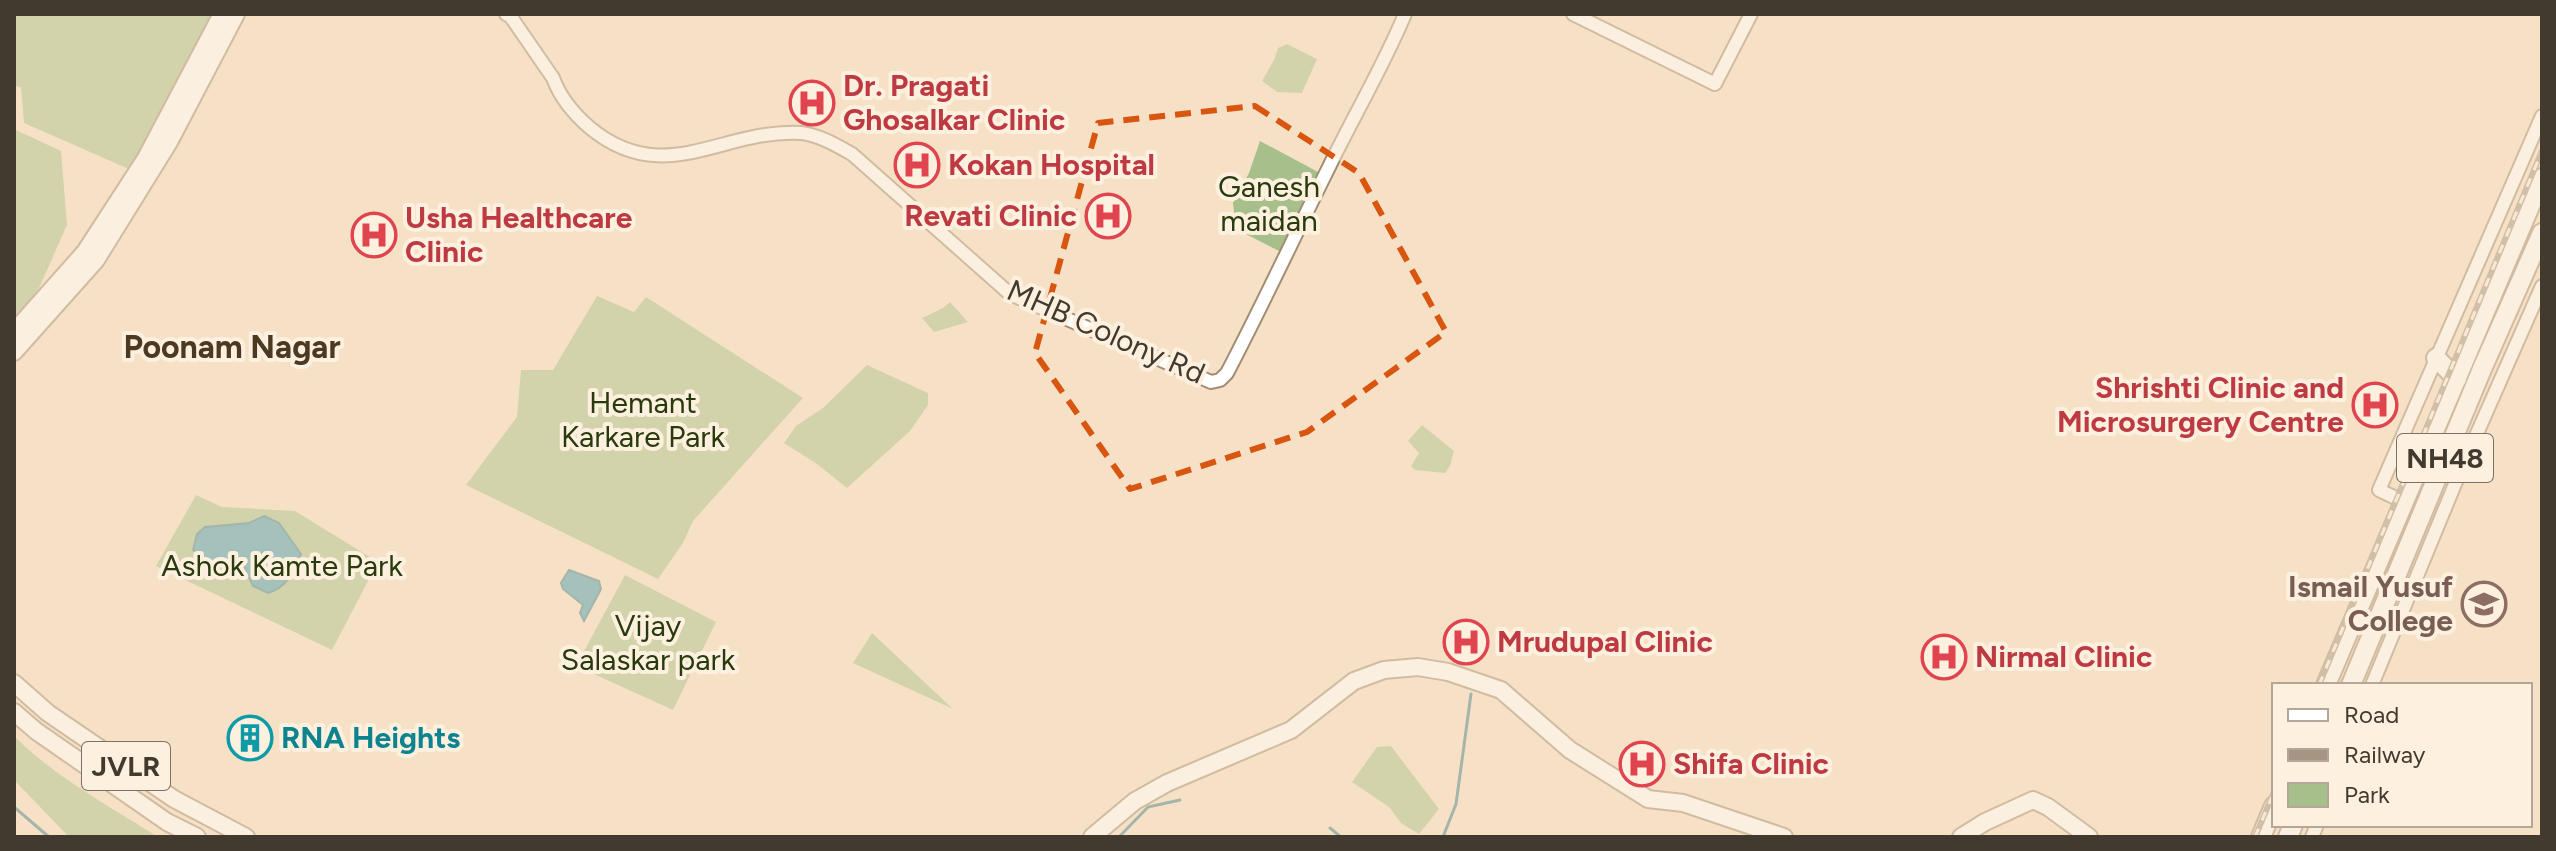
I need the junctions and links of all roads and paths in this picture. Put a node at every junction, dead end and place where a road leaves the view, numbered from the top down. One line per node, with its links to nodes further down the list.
1 (222, 14): 11 (main road)
2 (236, 14): 12 (main road)
3 (1405, 14): 6 (street, MHB Colony Rd)
4 (1573, 14): 5 (street)
5 (1751, 14)
6 (509, 16)
7 (2542, 116): 13 (street)
8 (2542, 178): 14 (highway, NH48)
9 (2542, 233): 18 (highway, NH48)
10 (2542, 286): 19 (street)
11 (14, 332)
12 (14, 352)
13 (2436, 358): 14 (highway); 15 (street)
14 (2457, 379): 15 (highway, NH48)
15 (2404, 502): 17 (highway, NH48)
16 (14, 683): 23 (main road, JVLR)
17 (2327, 683)
18 (2352, 683)
19 (2373, 683)
20 (14, 712): 22 (main road, JVLR)
21 (2272, 811): 28 (highway)
22 (197, 837)
23 (246, 837)
24 (1092, 837): 25 (main road)
25 (1784, 837)
26 (1961, 837): 27 (main road)
27 (2089, 837)
28 (2261, 837)

